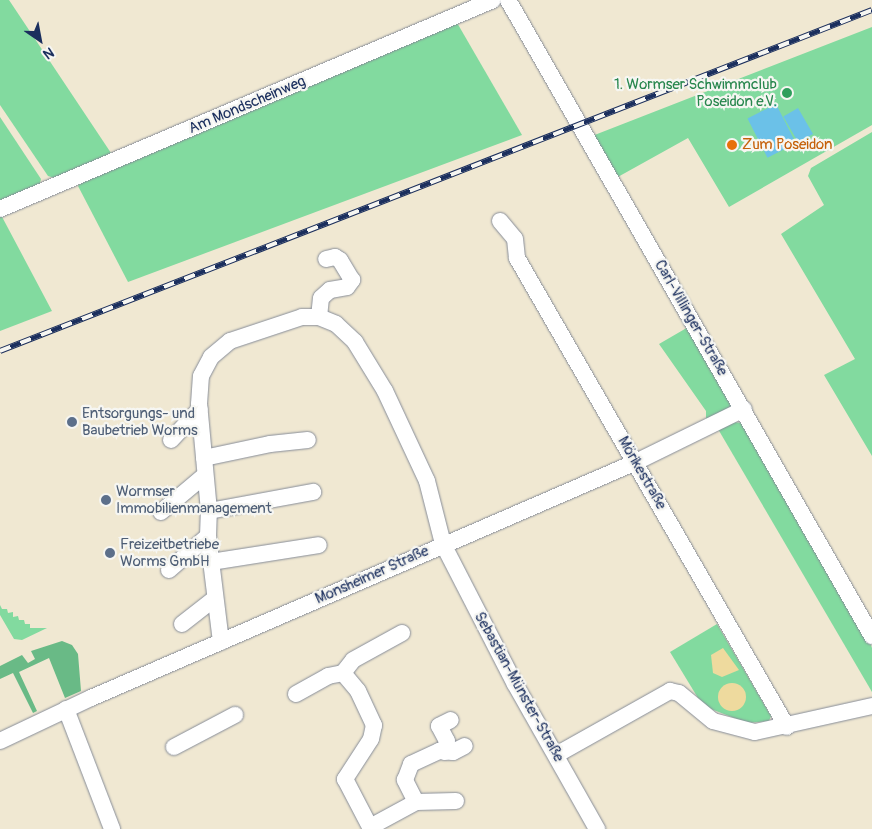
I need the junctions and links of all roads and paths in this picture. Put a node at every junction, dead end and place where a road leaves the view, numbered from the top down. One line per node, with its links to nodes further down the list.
1 (494, 0): 3 (street, Am Mondscheinweg)
2 (508, 0): 8 (street, Carl-Villinger-Straße)
3 (0, 209)
4 (500, 221): 11 (street, Mörikestraße)
5 (326, 260): 6 (street)
6 (318, 317): 7 (street); 17 (street, Sebastian-Münster-Straße)
7 (200, 409): 9 (street); 12 (street)
8 (744, 409): 11 (street, Monsheimer Straße); 24 (street, Carl-Villinger-Straße)
9 (171, 440)
10 (308, 440): 12 (street)
11 (636, 462): 17 (street, Monsheimer Straße); 32 (street, Mörikestraße)
12 (205, 466): 14 (street); 15 (street)
13 (313, 492): 14 (street)
14 (210, 511): 16 (street)
15 (161, 512)
16 (208, 536): 19 (street); 20 (street)
17 (443, 544): 25 (street, Monsheimer Straße); 37 (street, Sebastian-Münster-Straße)
18 (319, 545): 19 (street)
19 (210, 562): 21 (street)
20 (169, 570)
21 (214, 599): 22 (street); 25 (street)
22 (182, 624)
23 (402, 633): 26 (street)
24 (872, 636)
25 (221, 642): 29 (street, Monsheimer Straße)
26 (343, 674): 27 (street); 40 (street)
27 (296, 694)
28 (872, 706): 32 (street)
29 (66, 709): 33 (street, Monsheimer Straße); 41 (street)
30 (235, 715): 35 (street)
31 (451, 720): 36 (street)
32 (787, 727): 37 (street)
33 (0, 742)
34 (465, 746): 36 (street)
35 (174, 748)
36 (446, 752): 39 (street)
37 (556, 755): 42 (street, Sebastian-Münster-Straße)
38 (456, 801): 39 (street)
39 (416, 802): 40 (street)
40 (370, 828)
41 (112, 829)
42 (597, 829)

